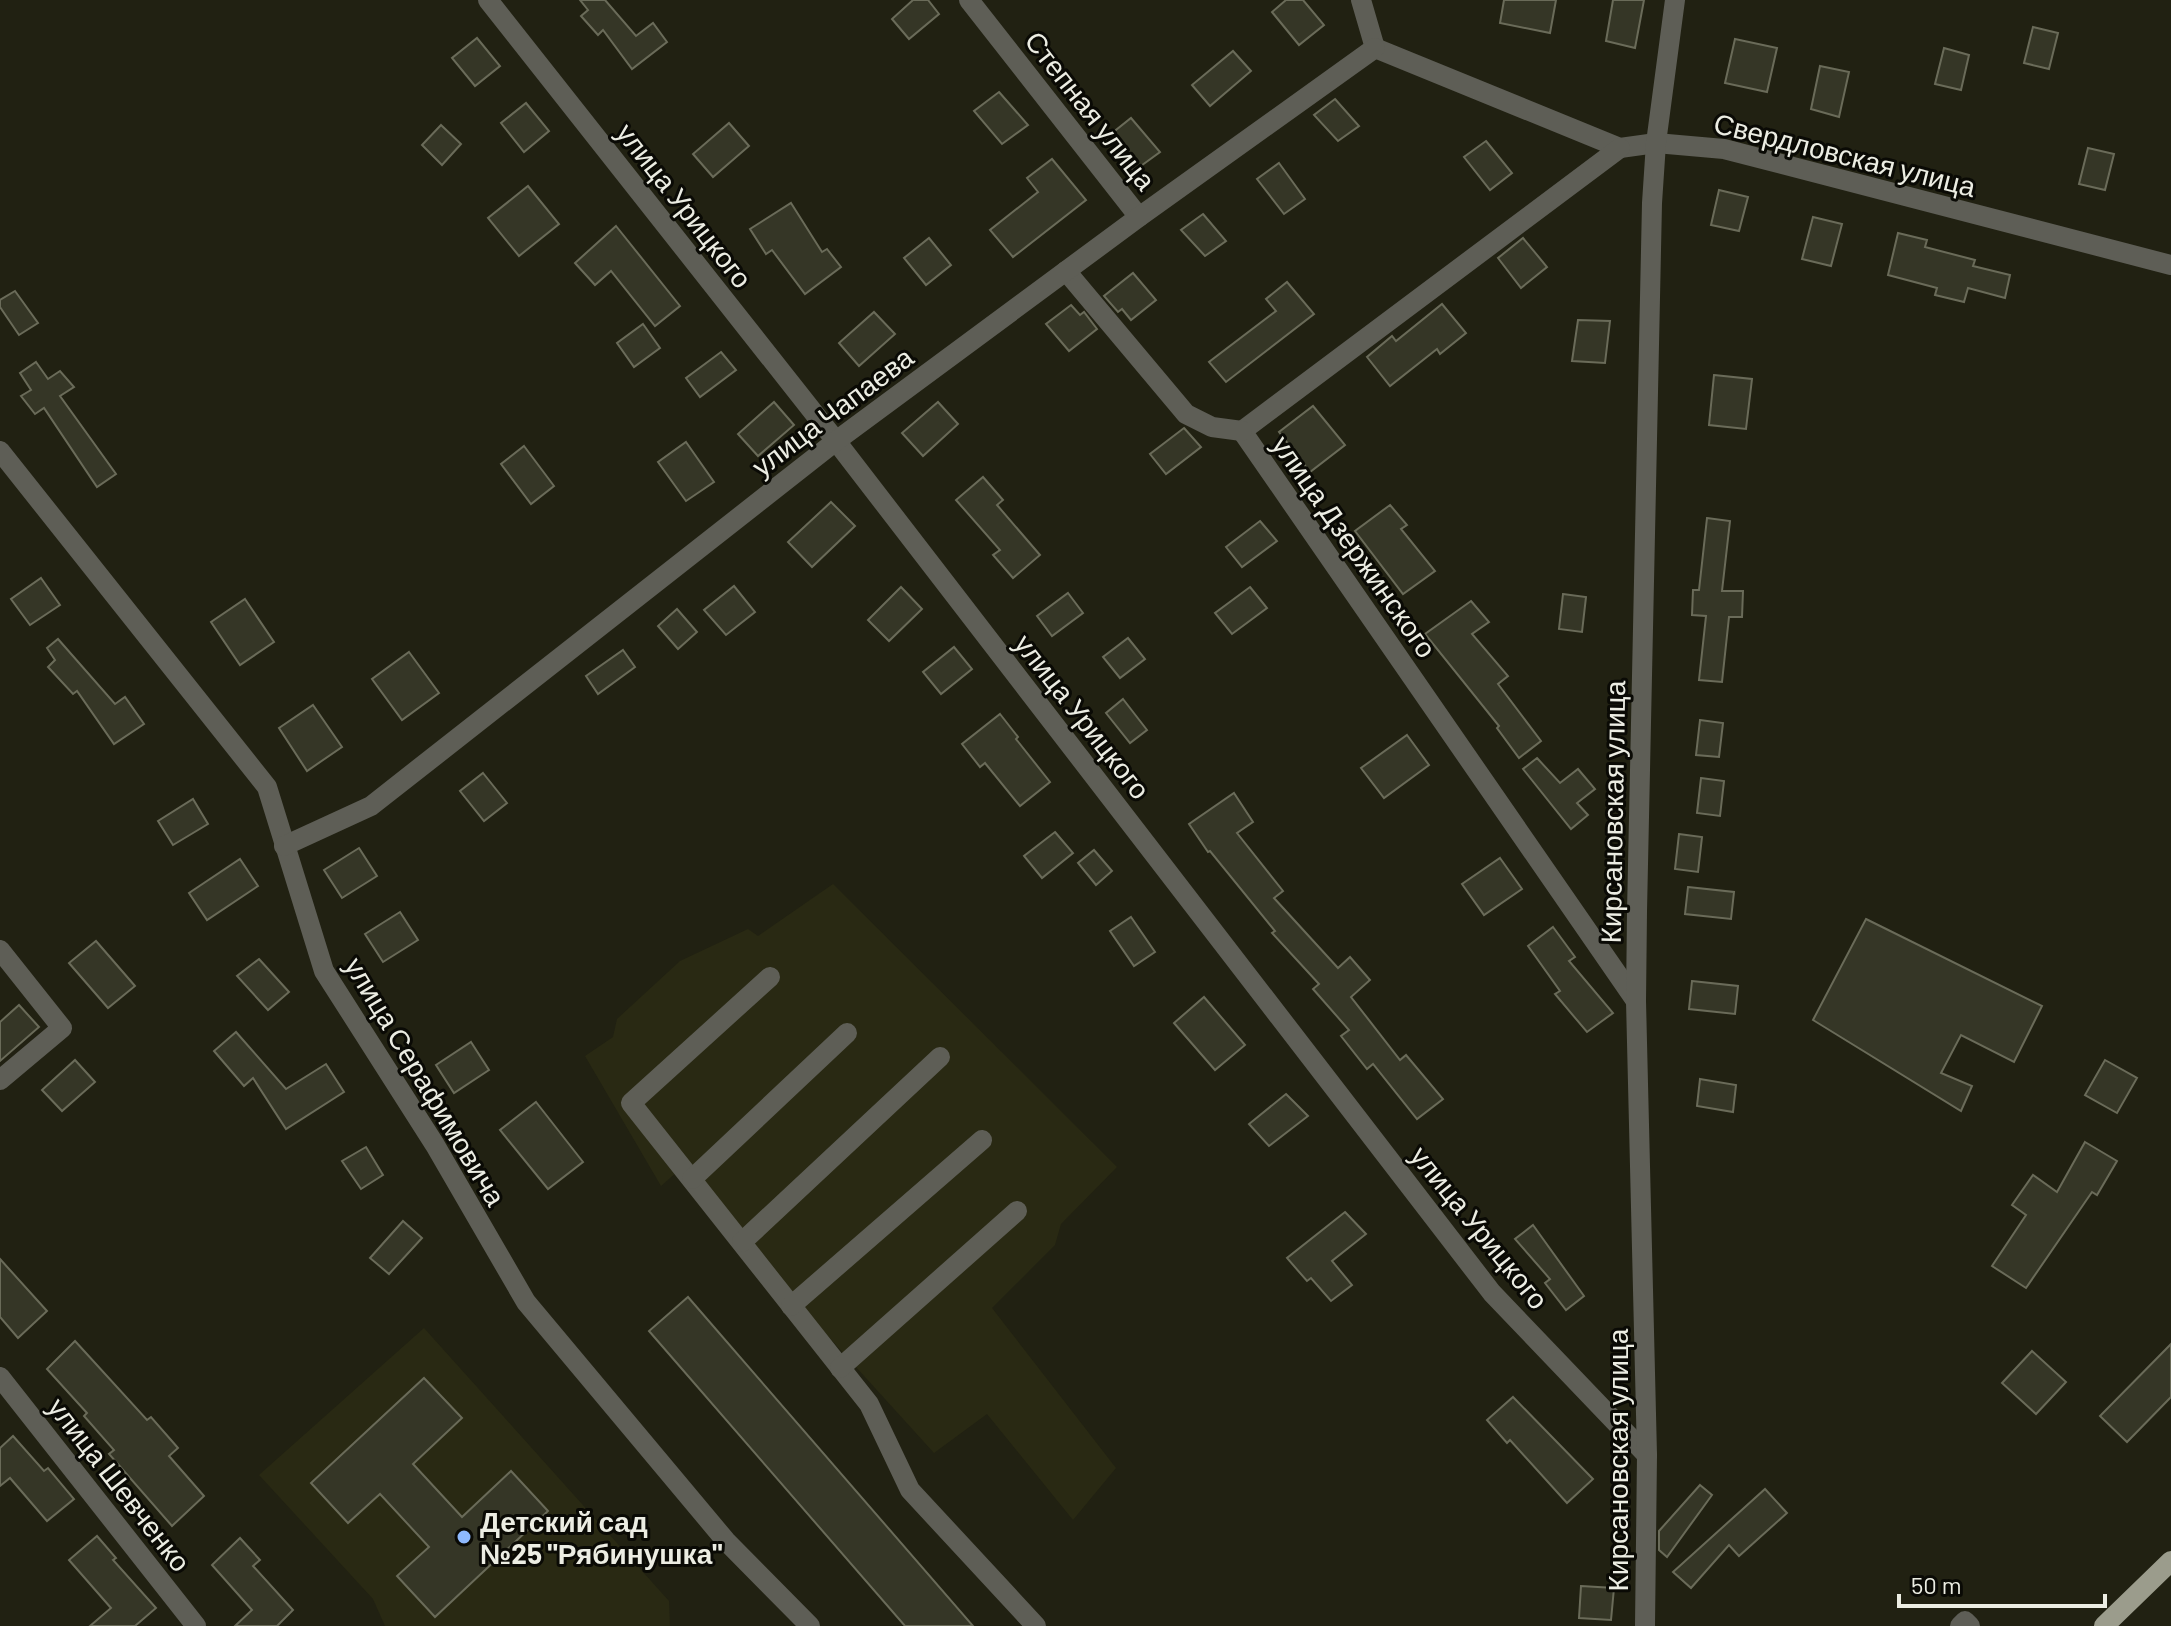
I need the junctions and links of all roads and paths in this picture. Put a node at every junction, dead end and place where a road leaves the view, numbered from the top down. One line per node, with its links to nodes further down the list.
1 (488, 0): 12 (street, улица Урицкого)
2 (969, 0): 8 (street, Степная улица)
3 (1361, 0): 5 (street)
4 (1675, 0): 6 (street, Кирсановская улица)
5 (1375, 48): 7 (street); 8 (street, улица Чапаева)
6 (1656, 143): 7 (street, Свердловская улица); 9 (street, Свердловская улица); 17 (street, Кирсановская улица)
7 (1620, 148): 11 (street, улица Дзержинского)
8 (1139, 217): 10 (street, улица Чапаева)
9 (2171, 265)
10 (1066, 271): 11 (street); 12 (street, улица Чапаева)
11 (1242, 431): 17 (street, улица Дзержинского)
12 (836, 441): 14 (street, улица Чапаева); 28 (street, улица Урицкого)
13 (0, 451): 14 (street, улица Серафимовича)
14 (284, 846): 31 (street, улица Серафимовича)
15 (0, 950): 20 (street)
16 (770, 977): 22 (street)
17 (1636, 1001): 28 (street, Кирсановская улица)
18 (847, 1033): 22 (street)
19 (940, 1057): 24 (street)
20 (0, 1080)
21 (982, 1140): 25 (street)
22 (692, 1179): 24 (street)
23 (1017, 1211): 26 (street)
24 (742, 1242): 25 (street)
25 (791, 1306): 26 (street)
26 (840, 1368): 32 (street)
27 (0, 1377): 30 (street, улица Шевченко)
28 (1647, 1455): 33 (street, Кирсановская улица)
29 (2171, 1561): 36 (main road)
30 (196, 1626)
31 (810, 1626)
32 (1036, 1626)
33 (1645, 1626)
34 (1960, 1626): 35 (street)
35 (1970, 1626)
36 (2104, 1626)

